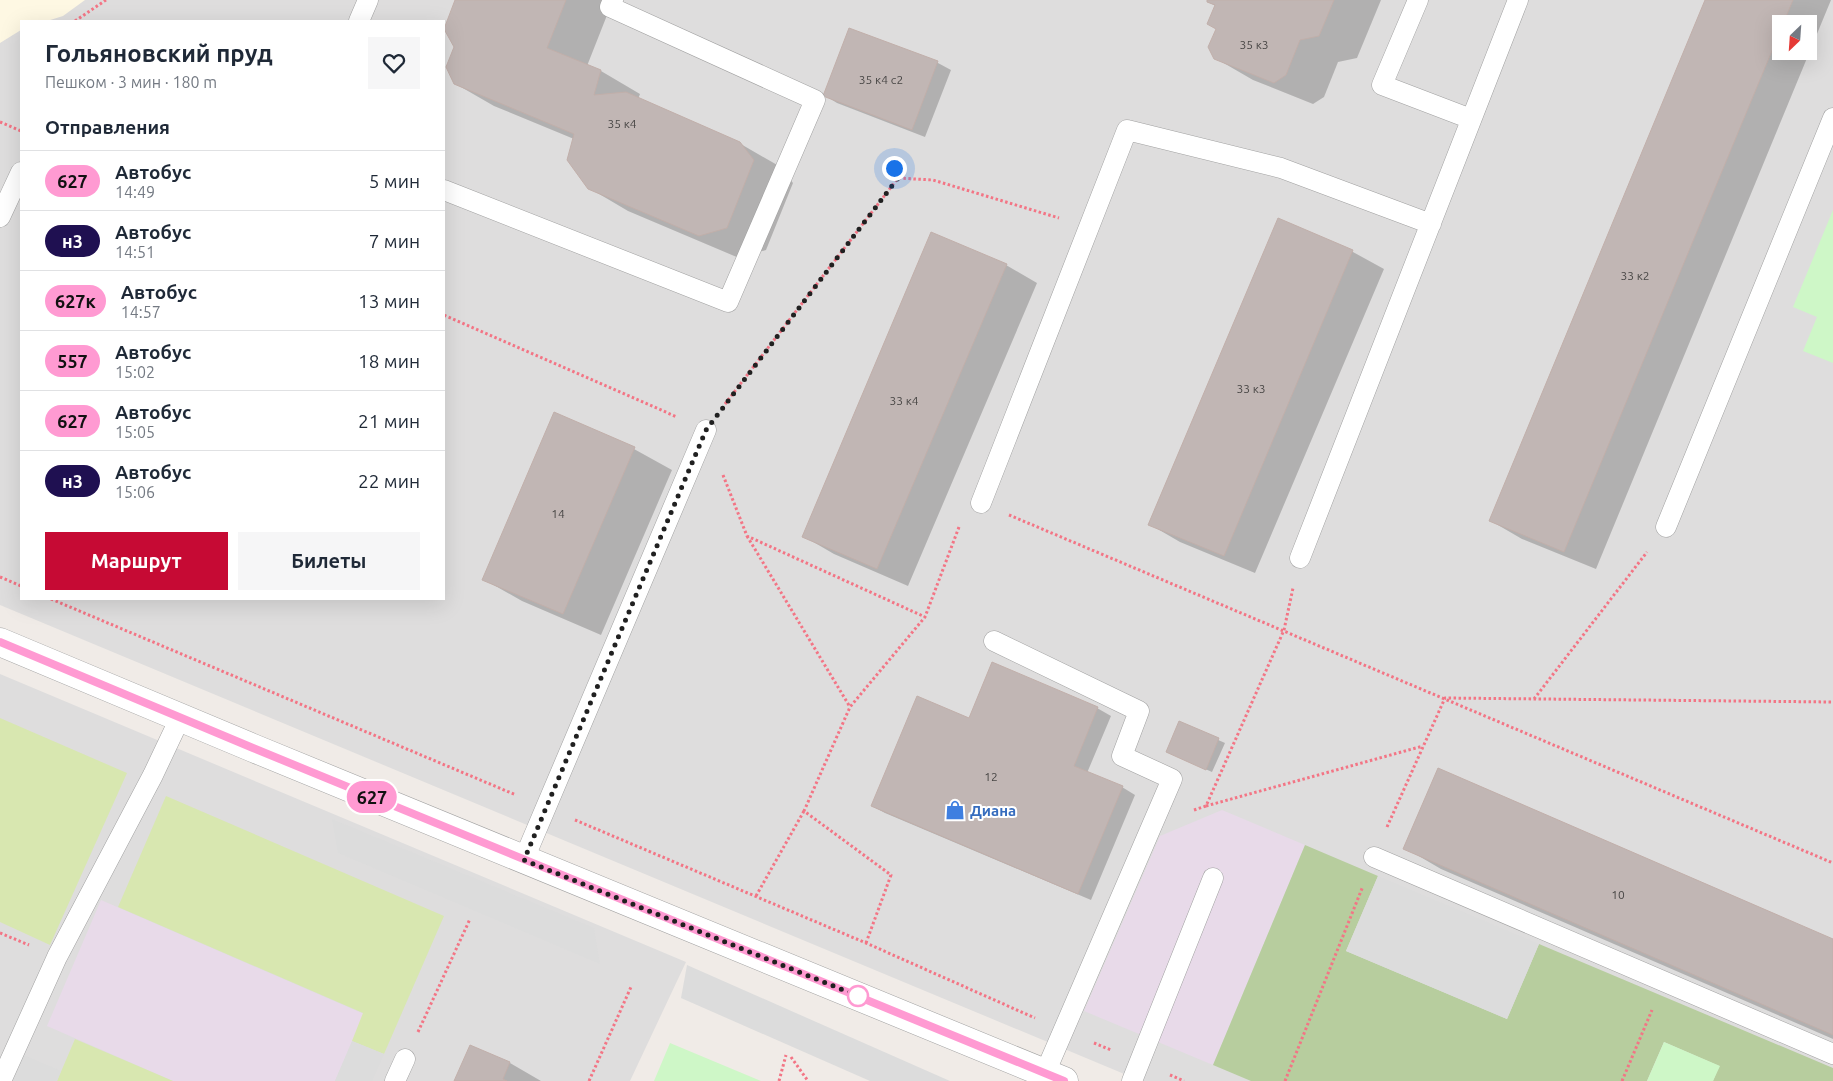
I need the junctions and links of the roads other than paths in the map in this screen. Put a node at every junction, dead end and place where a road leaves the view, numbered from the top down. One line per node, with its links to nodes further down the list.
1 (368, 0): 5 (lane)
2 (613, 0): 9 (lane)
3 (1418, 0): 7 (lane)
4 (1518, 0): 7 (lane)
5 (359, 20)
6 (1833, 118): 14 (lane)
7 (1471, 119): 11 (lane)
8 (20, 174): 10 (lane)
9 (445, 190)
10 (0, 217)
11 (1431, 224): 13 (lane); 15 (lane)
12 (706, 430): 20 (lane)
13 (981, 503)
14 (1666, 528)
15 (1300, 558)
16 (994, 641): 24 (lane)
17 (0, 642): 18 (street)
18 (180, 718): 20 (street); 25 (lane)
19 (1374, 857): 22 (lane)
20 (524, 860): 24 (street)
21 (1214, 878): 27 (lane)
22 (1833, 1054)
23 (405, 1059): 26 (lane)
24 (1054, 1077)
25 (1, 1081)
26 (395, 1081)
27 (1132, 1081)

